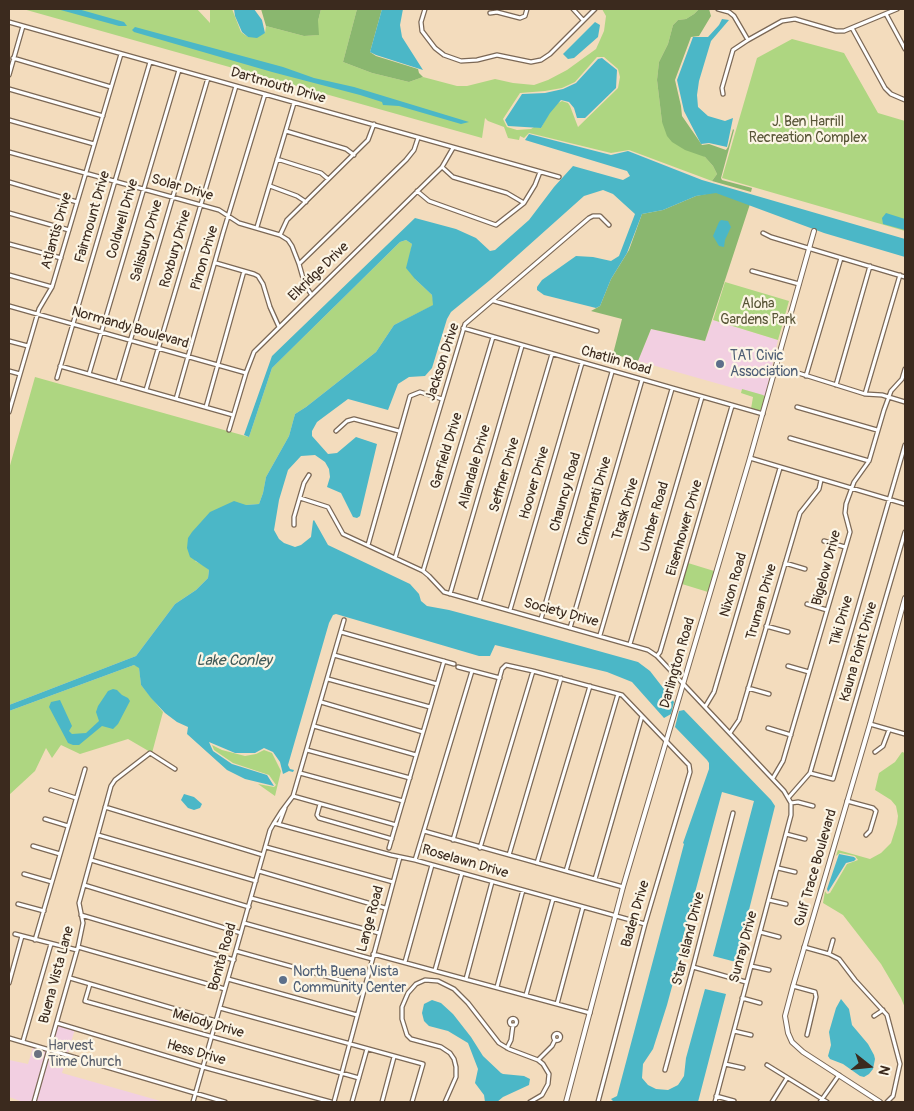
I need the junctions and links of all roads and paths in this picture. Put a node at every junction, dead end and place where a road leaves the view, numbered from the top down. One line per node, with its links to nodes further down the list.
1 (425, 9): 10 (street)
2 (527, 9): 8 (street)
3 (573, 9): 10 (street)
4 (595, 9): 10 (street)
5 (718, 9): 7 (street)
6 (897, 9): 9 (street)
7 (726, 10): 14 (street)
8 (490, 13)
9 (886, 14): 13 (street); 15 (street)
10 (583, 20)
11 (9, 22): 12 (street, Dartmouth Drive)
12 (22, 26): 16 (street, Dartmouth Drive); 17 (street)
13 (852, 28): 14 (street); 27 (street)
14 (748, 40): 26 (street)
15 (905, 49)
16 (121, 54): 18 (street, Dartmouth Drive); 23 (street, Atlantis Drive)
17 (13, 58): 20 (street); 23 (street)
18 (150, 62): 19 (street, Dartmouth Drive); 44 (street, Fairmount Drive)
19 (179, 70): 21 (street, Dartmouth Drive); 47 (street, Coldwell Drive)
20 (9, 75)
21 (208, 78): 22 (street, Dartmouth Drive); 49 (street, Salisbury Drive)
22 (236, 86): 25 (street, Dartmouth Drive); 53 (street, Roxbury Drive)
23 (111, 87): 29 (street, Atlantis Drive)
24 (9, 89): 29 (street)
25 (265, 94): 28 (street, Dartmouth Drive); 55 (street, Pinon Drive)
26 (723, 94)
27 (905, 100)
28 (294, 103): 31 (street, Dartmouth Drive); 32 (street)
29 (103, 116): 34 (street, Atlantis Drive)
30 (9, 120): 34 (street)
31 (374, 124): 33 (street, Dartmouth Drive); 37 (street)
32 (286, 131): 37 (street); 38 (street)
33 (418, 138): 35 (street, Dartmouth Drive); 67 (street)
34 (94, 144): 41 (street, Atlantis Drive)
35 (453, 148): 39 (street, Elkridge Drive); 40 (street, Dartmouth Drive)
36 (9, 152): 41 (street, Solar Drive)
37 (354, 154): 43 (street)
38 (277, 159): 43 (street); 46 (street)
39 (442, 167): 48 (street, Elkridge Drive); 52 (street)
40 (540, 172): 42 (street, Dartmouth Drive); 52 (street)
41 (86, 174): 44 (street, Solar Drive); 50 (street, Atlantis Drive)
42 (558, 177)
43 (328, 179): 51 (street)
44 (115, 181): 47 (street, Solar Drive); 80 (street, Fairmount Drive)
45 (9, 182): 50 (street)
46 (269, 186): 51 (street); 57 (street)
47 (143, 189): 49 (street, Solar Drive); 84 (street, Coldwell Drive)
48 (417, 191): 52 (street); 76 (street, Elkridge Drive)
49 (172, 197): 53 (street, Solar Drive); 86 (street, Salisbury Drive)
50 (77, 202): 58 (street, Atlantis Drive)
51 (306, 202): 61 (street)
52 (524, 203)
53 (200, 205): 55 (street, Solar Drive); 90 (street, Roxbury Drive)
54 (9, 213): 58 (street)
55 (229, 216): 57 (street, Solar Drive); 66 (street, Pinon Drive)
56 (609, 225): 77 (street, Jackson Drive)
57 (257, 227): 61 (street, Solar Drive)
58 (69, 230): 64 (street, Atlantis Drive)
59 (814, 231): 63 (street, Darlington Road)
60 (763, 233): 63 (street)
61 (280, 235): 67 (street)
62 (9, 244): 64 (street)
63 (809, 248): 65 (street); 74 (street, Darlington Road)
64 (61, 258): 75 (street, Atlantis Drive)
65 (841, 258): 68 (street); 103 (street)
66 (216, 263): 70 (street); 92 (street, Pinon Drive)
67 (300, 264): 76 (street)
68 (870, 266): 72 (street); 107 (street)
69 (752, 270): 74 (street)
70 (244, 271): 81 (street); 94 (street)
71 (9, 275): 75 (street)
72 (900, 275): 73 (street); 110 (street)
73 (905, 277)
74 (799, 284): 96 (street, Darlington Road)
75 (52, 287): 79 (street, Atlantis Drive)
76 (311, 294): 81 (street, Elkridge Drive)
77 (493, 300): 82 (street, Jackson Drive); 83 (street)
78 (9, 306): 79 (street, Normandy Boulevard)
79 (37, 314): 80 (street, Normandy Boulevard); 88 (street, Atlantis Drive)
80 (73, 324): 84 (street, Normandy Boulevard); 95 (street, Fairmount Drive)
81 (278, 327): 100 (street, Elkridge Drive)
82 (463, 328): 85 (street, Chatlin Road); 114 (street, Jackson Drive)
83 (598, 331)
84 (101, 332): 86 (street, Normandy Boulevard); 102 (street, Coldwell Drive)
85 (493, 337): 89 (street, Chatlin Road); 145 (street, Garfield Drive)
86 (130, 340): 90 (street, Normandy Boulevard); 106 (street, Salisbury Drive)
87 (9, 341): 88 (street)
88 (28, 346): 101 (street, Atlantis Drive)
89 (522, 346): 91 (street, Chatlin Road); 146 (street, Allandale Drive)
90 (159, 348): 92 (street, Normandy Boulevard); 109 (street, Roxbury Drive)
91 (552, 354): 93 (street, Chatlin Road); 148 (street, Seffner Drive)
92 (188, 356): 94 (street, Normandy Boulevard); 113 (street, Pinon Drive)
93 (582, 363): 99 (street, Chatlin Road); 150 (street, Hoover Drive)
94 (218, 365): 100 (street, Normandy Boulevard); 117 (street)
95 (60, 366): 102 (street); 104 (street, Fairmount Drive)
96 (775, 366): 103 (street); 120 (street, Darlington Road)
97 (905, 369): 112 (street, Bigelow Drive)
98 (9, 371): 101 (street)
99 (612, 372): 105 (street, Chatlin Road); 152 (street, Chauncy Road)
100 (246, 373): 121 (street, Elkridge Drive)
101 (20, 374): 119 (street, Atlantis Drive)
102 (89, 374): 106 (street)
103 (806, 376): 107 (street)
104 (56, 378)
105 (642, 380): 108 (street, Chatlin Road); 155 (street, Cincinnati Drive)
106 (118, 382): 109 (street)
107 (836, 385): 110 (street)
108 (672, 389): 111 (street, Chatlin Road); 158 (street, Trask Drive)
109 (146, 390): 113 (street)
110 (865, 394): 112 (street)
111 (702, 397): 116 (street, Chatlin Road); 159 (street, Umber Road)
112 (890, 397): 115 (street); 123 (street, Bigelow Drive)
113 (176, 398): 117 (street)
114 (442, 399): 125 (street); 142 (street, Jackson Drive)
115 (905, 402)
116 (732, 406): 120 (street, Chatlin Road); 161 (street, Eisenhower Drive)
117 (206, 407): 121 (street)
118 (798, 407): 123 (street)
119 (9, 412)
120 (763, 414): 128 (street, Darlington Road)
121 (234, 415): 122 (street, Elkridge Drive)
122 (229, 430)
123 (877, 430): 129 (street, Bigelow Drive)
124 (336, 431): 125 (street)
125 (399, 431): 140 (street)
126 (790, 438): 129 (street)
127 (905, 445): 135 (street, Tiki Drive)
128 (750, 458): 130 (street); 173 (street, Darlington Road)
129 (869, 460): 133 (street, Bigelow Drive)
130 (780, 468): 132 (street); 179 (street, Nixon Road)
131 (309, 475): 134 (street)
132 (821, 480): 133 (street); 143 (street, Truman Drive)
133 (851, 489): 135 (street); 141 (street, Bigelow Drive)
134 (300, 498): 137 (street); 140 (street, Society Drive)
135 (889, 500): 136 (street); 196 (street, Tiki Drive)
136 (905, 504)
137 (294, 525)
138 (905, 532): 196 (street, Kauna Point Drive)
139 (824, 541): 141 (street)
140 (368, 545): 142 (street, Society Drive)
141 (846, 547): 151 (street, Bigelow Drive)
142 (395, 558): 145 (street, Society Drive)
143 (785, 564): 144 (street); 154 (street, Truman Drive)
144 (805, 569)
145 (423, 571): 146 (street, Society Drive)
146 (450, 594): 148 (street, Society Drive)
147 (905, 598): 182 (street, Gulf Trace Boulevard)
148 (480, 602): 150 (street, Society Drive)
149 (807, 604): 151 (street)
150 (510, 610): 152 (street, Society Drive)
151 (827, 610): 168 (street, Bigelow Drive)
152 (541, 619): 155 (street, Society Drive)
153 (344, 620): 156 (street)
154 (766, 626): 157 (street); 175 (street, Truman Drive)
155 (570, 628): 158 (street, Society Drive)
156 (341, 632): 160 (street); 162 (street)
157 (788, 632)
158 (600, 635): 159 (street, Society Drive)
159 (630, 644): 161 (street, Society Drive)
160 (334, 655): 171 (street); 172 (street)
161 (657, 656): 173 (street, Society Drive)
162 (444, 661): 163 (street); 172 (street)
163 (454, 664)
164 (458, 666): 166 (street)
165 (788, 666): 168 (street)
166 (472, 670): 169 (street); 217 (street)
167 (533, 671): 169 (street); 170 (street); 227 (street)
168 (809, 672): 189 (street, Bigelow Drive)
169 (500, 678): 223 (street)
170 (561, 678): 174 (street); 230 (street)
171 (328, 679): 178 (street); 180 (street)
172 (437, 684): 180 (street)
173 (683, 684): 179 (street, Society Drive); 190 (street, Darlington Road)
174 (590, 686): 176 (street); 234 (street)
175 (748, 688): 177 (street); 187 (street, Truman Drive)
176 (618, 694): 181 (street); 238 (street)
177 (769, 694)
178 (320, 702): 183 (street); 186 (street)
179 (705, 707): 187 (street, Society Drive)
180 (430, 708): 186 (street)
181 (643, 716): 190 (street); 242 (street)
182 (870, 724): 185 (street); 204 (street, Gulf Trace Boulevard)
183 (314, 726): 191 (street); 193 (street)
184 (768, 728): 189 (street)
185 (889, 730): 188 (street); 192 (street)
186 (423, 732): 193 (street)
187 (730, 733): 199 (street, Society Drive)
188 (905, 734)
189 (791, 735): 199 (street, Bigelow Drive)
190 (667, 741): 248 (street, Darlington Road); 262 (street, Baden Drive)
191 (307, 750): 197 (street); 198 (street)
192 (875, 752)
193 (416, 755): 198 (street)
194 (84, 769): 203 (street)
195 (175, 769): 209 (street, Buena Vista Lane)
196 (810, 772): 202 (street, Tiki Drive)
197 (300, 773): 201 (street); 205 (street)
198 (410, 778): 205 (street)
199 (772, 778): 202 (street, Society Drive)
200 (51, 790): 203 (street)
201 (294, 796): 207 (street); 210 (street, Bonita Road)
202 (789, 797): 206 (street, Sunray Drive)
203 (76, 798): 216 (street)
204 (847, 800): 220 (street); 272 (street, Gulf Trace Boulevard)
205 (403, 802): 215 (street)
206 (791, 803): 208 (street); 219 (street, Sunray Drive)
207 (320, 804): 215 (street); 221 (street)
208 (813, 806)
209 (105, 808): 218 (street, Buena Vista Lane); 229 (street)
210 (285, 808): 213 (street, Bonita Road); 214 (street)
211 (733, 812): 281 (street, Star Island Drive)
212 (45, 819): 216 (street)
213 (274, 823): 214 (street); 225 (street, Bonita Road)
214 (279, 824): 231 (street, Roselawn Drive)
215 (396, 825): 221 (street)
216 (68, 826): 228 (street)
217 (424, 831): 223 (street); 233 (street)
218 (98, 834): 232 (street, Buena Vista Lane); 243 (street)
219 (786, 834): 222 (street); 236 (street, Sunray Drive)
220 (866, 835)
221 (392, 839): 226 (street)
222 (805, 839)
223 (453, 840): 227 (street)
224 (33, 846): 228 (street)
225 (266, 847): 229 (street, Bonita Road); 245 (street)
226 (389, 848)
227 (480, 848): 230 (street)
228 (60, 854): 244 (street)
229 (264, 855): 237 (street, Bonita Road)
230 (509, 855): 234 (street)
231 (400, 857): 233 (street, Roselawn Drive); 245 (street, Lange Road)
232 (91, 860): 247 (street, Buena Vista Lane); 255 (street)
233 (415, 860): 235 (street, Roselawn Drive)
234 (537, 863): 238 (street)
235 (432, 865): 240 (street, Roselawn Drive); 279 (street)
236 (778, 868): 239 (street); 252 (street, Sunray Drive)
237 (259, 871): 243 (street, Bonita Road); 257 (street)
238 (566, 871): 242 (street)
239 (795, 872)
240 (462, 873): 246 (street, Roselawn Drive); 282 (street)
241 (24, 874): 244 (street)
242 (595, 879): 248 (street)
243 (256, 881): 250 (street, Bonita Road)
244 (52, 882): 258 (street)
245 (393, 882): 257 (street, Lange Road)
246 (492, 882): 249 (street, Roselawn Drive); 286 (street)
247 (84, 885): 259 (street, Buena Vista Lane); 263 (street)
248 (624, 887): 260 (street, Darlington Road)
249 (523, 890): 251 (street, Roselawn Drive); 292 (street)
250 (251, 898): 255 (street, Bonita Road); 265 (street)
251 (553, 899): 256 (street, Roselawn Drive); 294 (street)
252 (768, 900): 254 (street); 264 (street, Sunray Drive)
253 (18, 904): 258 (street)
254 (786, 904)
255 (249, 907): 261 (street, Bonita Road)
256 (583, 907): 260 (street, Roselawn Drive); 297 (street)
257 (386, 908): 265 (street, Lange Road)
258 (44, 911): 269 (street)
259 (82, 915): 273 (street, Buena Vista Lane); 278 (street)
260 (616, 916): 262 (street, Roselawn Drive); 300 (street, Darlington Road)
261 (244, 922): 263 (street, Bonita Road); 277 (street)
262 (644, 924): 342 (street, Baden Drive)
263 (241, 932): 274 (street, Bonita Road)
264 (760, 932): 268 (street); 280 (street, Sunray Drive)
265 (379, 933): 275 (street, Lange Road)
266 (15, 934): 267 (street)
267 (22, 936): 269 (street); 288 (street)
268 (779, 937)
269 (36, 940): 271 (street)
270 (833, 940): 276 (street)
271 (50, 944): 273 (street); 312 (street)
272 (804, 946): 276 (street); 290 (street, Gulf Trace Boulevard)
273 (77, 949): 284 (street, Buena Vista Lane); 293 (street)
274 (236, 951): 278 (street, Bonita Road); 291 (street)
275 (374, 954): 277 (street, Lange Road); 279 (street)
276 (830, 954): 299 (street)
277 (372, 958): 291 (street, Lange Road)
278 (234, 960): 285 (street, Bonita Road)
279 (405, 962): 282 (street)
280 (751, 966): 283 (street); 287 (street, Sunray Drive)
281 (693, 967): 287 (street); 323 (street, Star Island Drive)
282 (435, 970): 286 (street)
283 (769, 970)
284 (70, 978): 289 (street); 304 (street, Buena Vista Lane)
285 (228, 979): 293 (street, Bonita Road); 301 (street)
286 (466, 979): 292 (street)
287 (746, 982): 295 (street, Sunray Drive)
288 (9, 983)
289 (90, 984): 303 (street); 310 (street, Melody Drive)
290 (793, 986): 308 (street); 325 (street, Gulf Trace Boulevard)
291 (364, 987): 301 (street, Lange Road)
292 (497, 987): 294 (street)
293 (225, 989): 298 (street, Bonita Road)
294 (526, 996): 297 (street)
295 (742, 998): 296 (street); 306 (street, Sunray Drive)
296 (760, 1003)
297 (556, 1004): 300 (street)
298 (220, 1008): 303 (street, Bonita Road); 313 (street)
299 (883, 1010): 302 (street); 347 (street)
300 (590, 1013): 341 (street, Darlington Road)
301 (357, 1015): 313 (street, Lange Road)
302 (874, 1016)
303 (216, 1021): 310 (street, Bonita Road)
304 (57, 1023): 316 (street, Buena Vista Lane); 321 (street, Hess Drive)
305 (513, 1025): 314 (street)
306 (734, 1030): 307 (street); 319 (street, Sunray Drive)
307 (751, 1036)
308 (807, 1036)
309 (9, 1038): 312 (street)
310 (212, 1038): 321 (street, Bonita Road); 324 (street, Melody Drive)
311 (555, 1040): 318 (street)
312 (23, 1041): 316 (street)
313 (349, 1045): 315 (street); 324 (street, Lange Road)
314 (507, 1048): 318 (street); 339 (street)
315 (367, 1049): 317 (street); 326 (street)
316 (49, 1050): 328 (street); 332 (street, Buena Vista Lane)
317 (394, 1057): 337 (street); 338 (street)
318 (538, 1060): 340 (street)
319 (725, 1064): 322 (street); 329 (street, Sunray Drive)
320 (767, 1066): 327 (street)
321 (203, 1067): 328 (street, Bonita Road); 335 (street, Hess Drive)
322 (743, 1068)
323 (665, 1070)
324 (341, 1073): 326 (street, Melody Drive); 335 (street, Lange Road)
325 (839, 1075): 331 (street); 346 (street, Gulf Trace Boulevard)
326 (359, 1078): 336 (street)
327 (787, 1078): 331 (street); 344 (street)
328 (196, 1094): 333 (street, Bonita Road); 334 (street)
329 (716, 1096): 330 (street); 343 (street, Sunray Drive)
330 (734, 1101)
331 (821, 1101): 345 (street)
332 (34, 1102)
333 (193, 1102)
334 (224, 1102)
335 (332, 1102)
336 (352, 1102)
337 (382, 1102)
338 (412, 1102)
339 (446, 1102)
340 (530, 1102)
341 (566, 1102)
342 (598, 1102)
343 (715, 1102)
344 (772, 1102)
345 (827, 1102)
346 (880, 1102)
347 (887, 1102)

